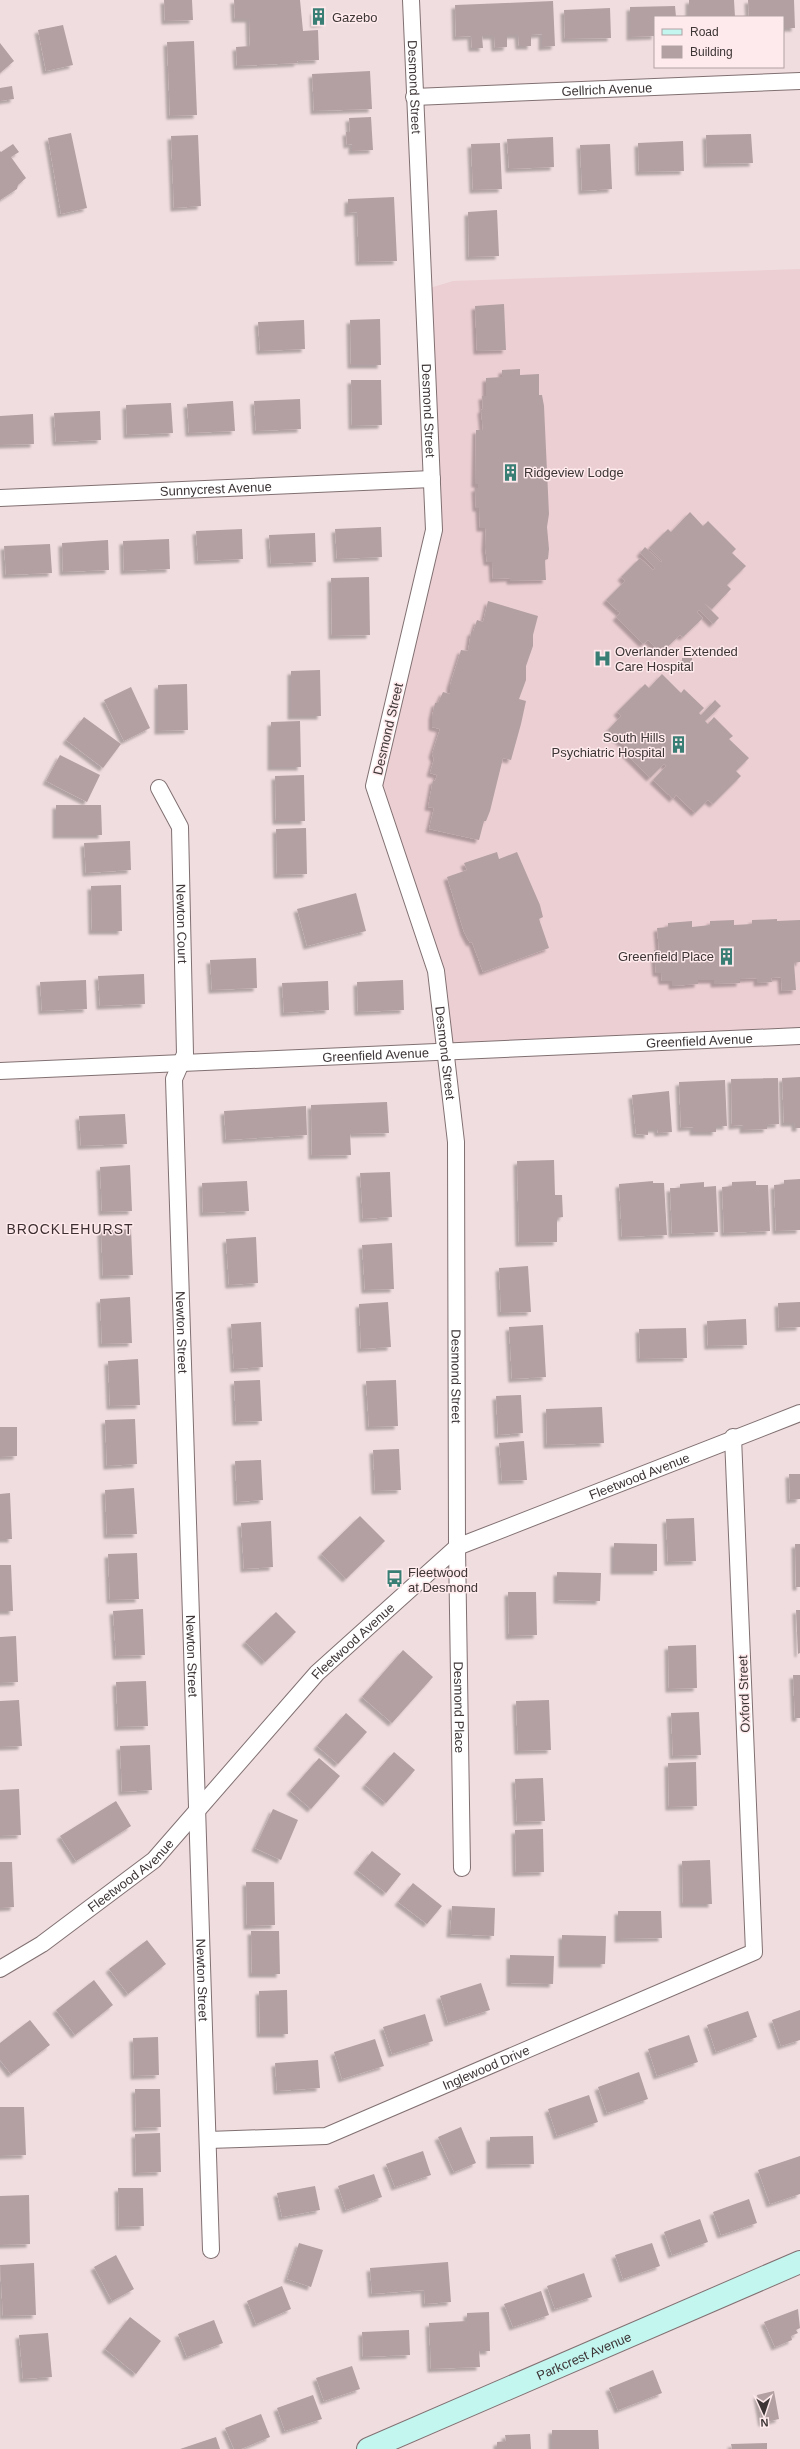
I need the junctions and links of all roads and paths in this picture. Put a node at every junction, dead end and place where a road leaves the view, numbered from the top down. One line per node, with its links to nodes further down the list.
1 (411, 0): 3 (street, Desmond Street)
2 (800, 81): 3 (street, Gellrich Avenue)
3 (414, 97): 4 (street, Desmond Street)
4 (432, 479): 5 (street, Sunnycrest Avenue); 8 (street, Desmond Street)
5 (0, 498)
6 (159, 788): 9 (street, Newton Court)
7 (800, 1036): 8 (street, Greenfield Avenue)
8 (445, 1053): 9 (street, Greenfield Avenue); 13 (street, Desmond Street)
9 (181, 1064): 10 (street, Greenfield Avenue); 14 (street, Newton Street)
10 (0, 1071)
11 (800, 1413): 12 (street, Fleetwood Avenue)
12 (733, 1437): 13 (street, Fleetwood Avenue); 16 (street, Oxford Street)
13 (457, 1547): 14 (street, Fleetwood Avenue); 15 (street, Desmond Place)
14 (199, 1807): 17 (street, Fleetwood Avenue); 18 (street, Newton Street)
15 (462, 1868)
16 (754, 1952): 18 (street, Inglewood Drive)
17 (0, 1969)
18 (208, 2140): 19 (street, Newton Street)
19 (211, 2250)
20 (800, 2262): 21 (street, Parkcrest Avenue)
21 (368, 2449)

